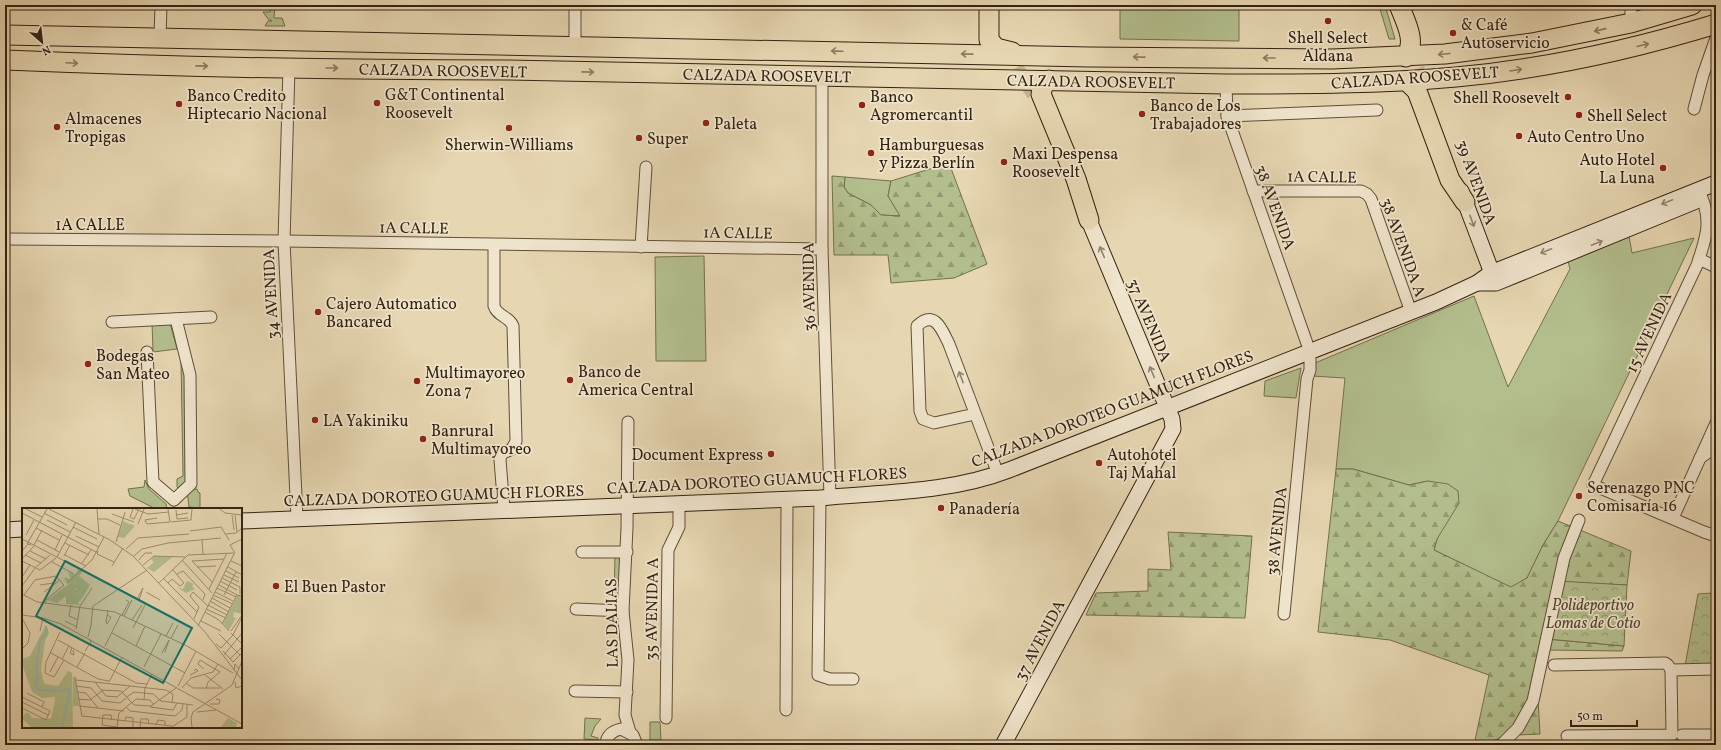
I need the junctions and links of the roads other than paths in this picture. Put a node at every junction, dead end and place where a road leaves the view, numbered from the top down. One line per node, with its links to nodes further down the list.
1 (161, 5): 12 (street)
2 (575, 5): 14 (street)
3 (989, 5): 17 (highway)
4 (997, 5): 13 (main road)
5 (1394, 5): 16 (main road)
6 (1399, 5): 16 (highway)
7 (1692, 5): 8 (highway, CALZADA ROOSEVELT)
8 (1631, 14): 16 (highway, CALZADA ROOSEVELT, one-way to 16)
9 (1716, 24): 24 (highway, CALZADA ROOSEVELT, one-way to 9)
10 (5, 35): 12 (highway, CALZADA ROOSEVELT)
11 (1716, 38): 28 (street)
12 (167, 39): 14 (highway, CALZADA ROOSEVELT); 19 (highway)
13 (997, 40)
14 (575, 48): 15 (highway, CALZADA ROOSEVELT); 21 (highway)
15 (800, 50): 17 (highway, CALZADA ROOSEVELT, one-way to 15); 22 (highway)
16 (1408, 52): 17 (highway, CALZADA ROOSEVELT, one-way to 17)
17 (1021, 55)
18 (5, 60): 19 (highway, CALZADA ROOSEVELT, one-way to 19)
19 (175, 65): 20 (highway, CALZADA ROOSEVELT, one-way to 20)
20 (289, 68): 21 (highway, CALZADA ROOSEVELT, one-way to 21); 39 (street, 34 AVENIDA)
21 (528, 71): 22 (highway, CALZADA ROOSEVELT, one-way to 22)
22 (822, 77): 23 (highway, CALZADA ROOSEVELT); 42 (street, 36 AVENIDA)
23 (1049, 80): 25 (highway, CALZADA ROOSEVELT); 37 (highway)
24 (1407, 81): 25 (highway, CALZADA ROOSEVELT); 36 (highway)
25 (1226, 84): 30 (street, 38 AVENIDA)
26 (1426, 92): 36 (main road, 39 AVENIDA)
27 (1034, 94): 37 (main road, 37 AVENIDA)
28 (1694, 109)
29 (1377, 110): 30 (street)
30 (1227, 116): 33 (street, 38 AVENIDA)
31 (646, 167): 41 (street)
32 (1716, 182): 35 (main road, CALZADA DOROTEO GUAMUCH FLORES)
33 (1253, 191): 34 (street, 1A CALLE); 50 (street, 38 AVENIDA)
34 (1367, 194): 46 (street, 38 AVENIDA A)
35 (1706, 194): 43 (street, 15 AVENIDA); 45 (main road, CALZADA DOROTEO GUAMUCH FLORES)
36 (1465, 202): 45 (main road, 39 AVENIDA, one-way to 45)
37 (1089, 220): 52 (main road, 37 AVENIDA, one-way to 37)
38 (5, 239): 39 (street, 1A CALLE)
39 (284, 241): 40 (street, 1A CALLE); 65 (street, 34 AVENIDA)
40 (494, 244): 41 (street, 1A CALLE); 64 (street)
41 (641, 247): 42 (street, 1A CALLE)
42 (822, 249): 59 (street, 36 AVENIDA)
43 (1699, 259): 44 (street); 66 (street, 15 AVENIDA)
44 (1716, 267)
45 (1493, 278): 46 (main road, CALZADA DOROTEO GUAMUCH FLORES)
46 (1411, 312): 50 (main road, CALZADA DOROTEO GUAMUCH FLORES)
47 (211, 317): 48 (street)
48 (176, 318): 49 (street); 62 (street)
49 (112, 322)
50 (1306, 349): 52 (main road, CALZADA DOROTEO GUAMUCH FLORES); 76 (street, 38 AVENIDA)
51 (147, 352): 62 (street)
52 (1167, 408): 58 (main road, CALZADA DOROTEO GUAMUCH FLORES); 93 (main road, 37 AVENIDA)
53 (975, 414): 53 (street, one-way to 53); 58 (street)
54 (628, 422): 63 (street, LAS DALIAS)
55 (1716, 423): 57 (street)
56 (1716, 447): 57 (street)
57 (1700, 458): 66 (street)
58 (998, 474): 59 (main road, CALZADA DOROTEO GUAMUCH FLORES)
59 (825, 497): 60 (main road, CALZADA DOROTEO GUAMUCH FLORES); 80 (street, 36 AVENIDA)
60 (787, 500): 61 (main road, CALZADA DOROTEO GUAMUCH FLORES); 83 (street)
61 (679, 503): 63 (main road, CALZADA DOROTEO GUAMUCH FLORES); 85 (street, 35 AVENIDA A)
62 (174, 504)
63 (626, 506): 64 (main road, CALZADA DOROTEO GUAMUCH FLORES); 73 (street, LAS DALIAS)
64 (504, 510): 65 (main road, CALZADA DOROTEO GUAMUCH FLORES)
65 (297, 518): 68 (main road, CALZADA DOROTEO GUAMUCH FLORES)
66 (1672, 518): 71 (street)
67 (1579, 520): 94 (street)
68 (242, 521)
69 (22, 529): 70 (main road)
70 (5, 530)
71 (1716, 536)
72 (582, 552): 73 (street)
73 (627, 552): 75 (street, LAS DALIAS)
74 (576, 610): 75 (street)
75 (623, 611): 82 (street, LAS DALIAS)
76 (1284, 614)
77 (1554, 665): 79 (street)
78 (1716, 669): 79 (street)
79 (1671, 670): 88 (street)
80 (853, 679)
81 (575, 691): 82 (street)
82 (627, 692): 84 (street, LAS DALIAS)
83 (786, 710)
84 (625, 715): 86 (street, LAS DALIAS); 87 (street)
85 (666, 718)
86 (630, 732): 87 (street); 92 (street, LAS DALIAS)
87 (612, 733): 91 (street)
88 (1677, 735): 89 (street); 90 (street)
89 (1716, 735)
90 (1567, 736)
91 (606, 745)
92 (637, 745)
93 (1003, 745)
94 (1501, 745)

